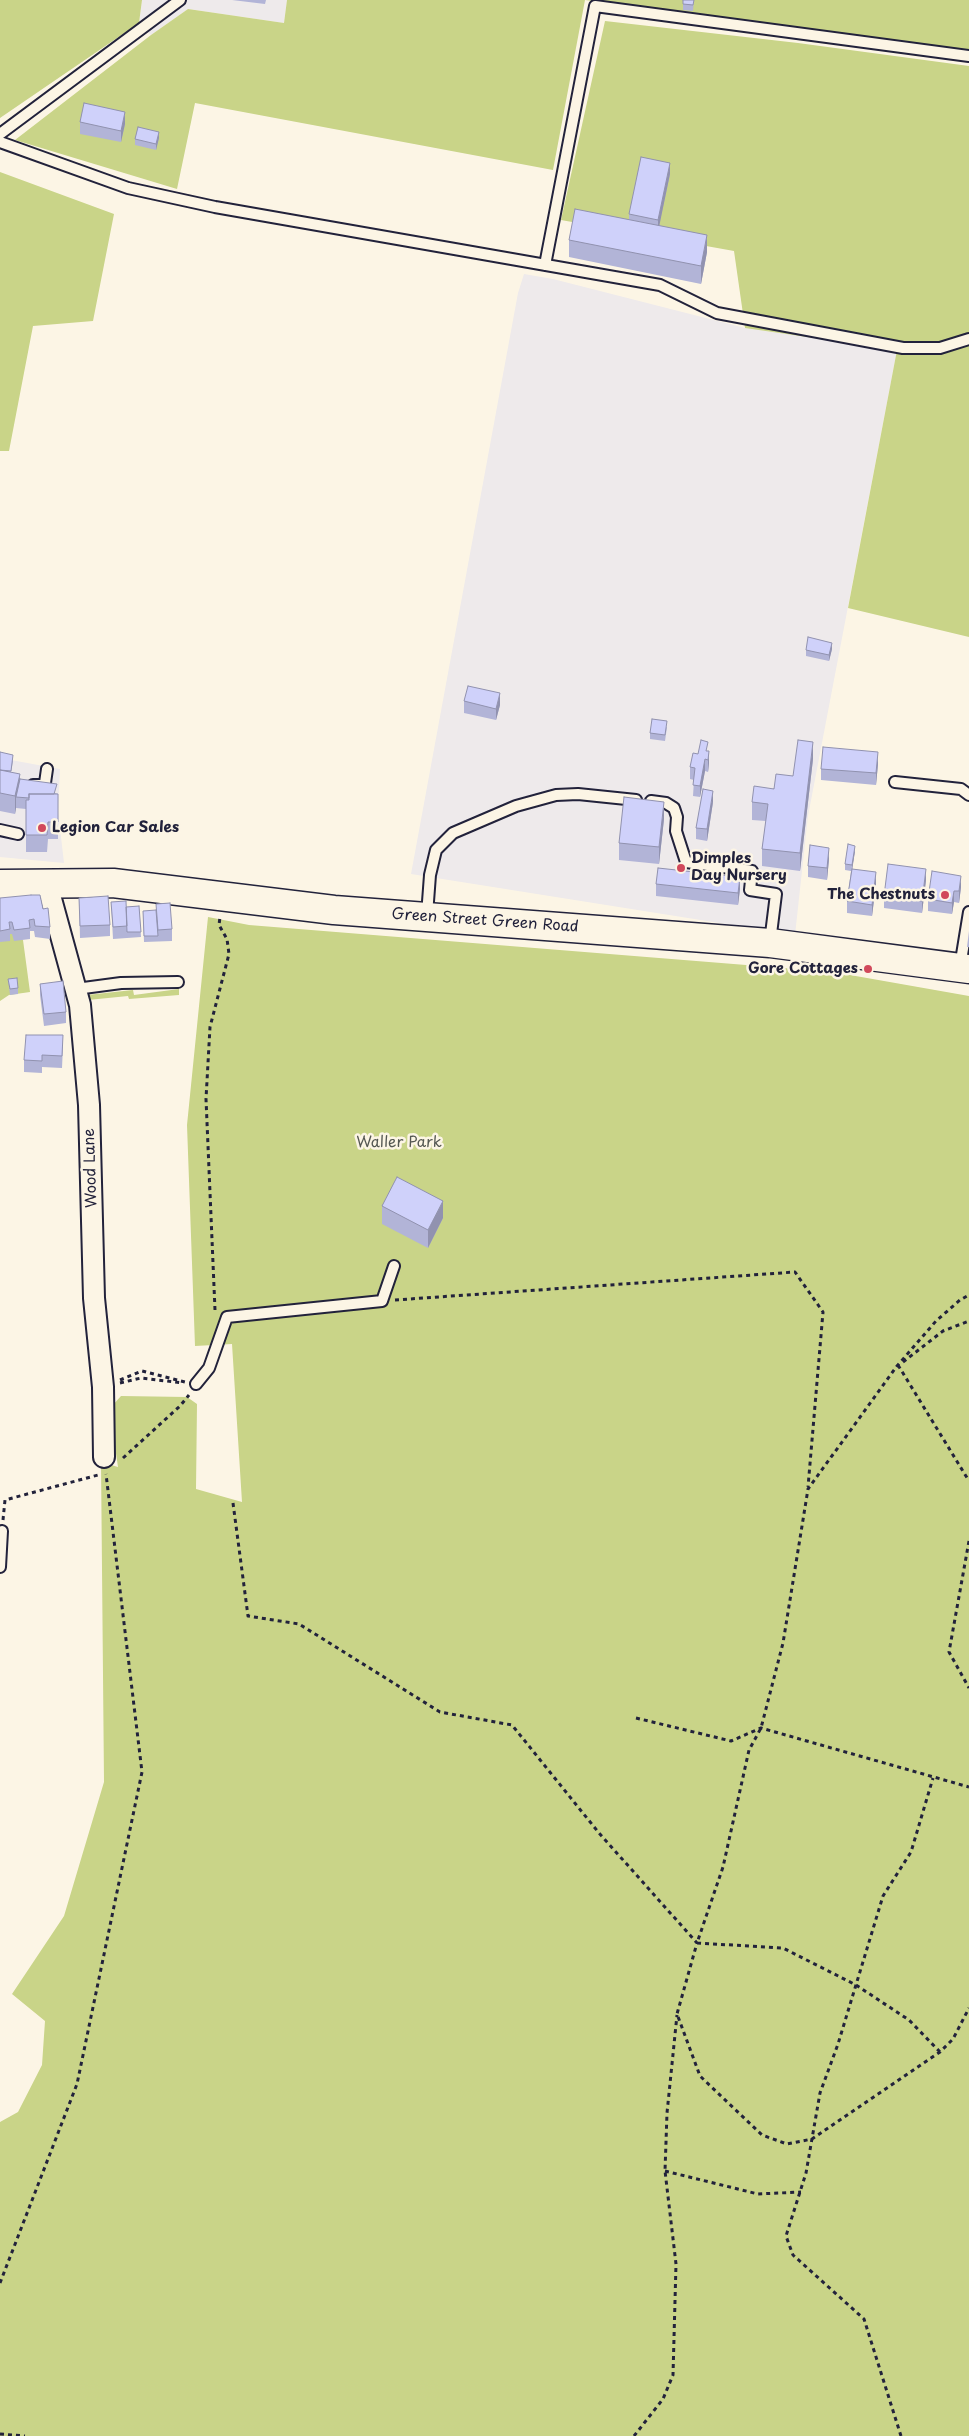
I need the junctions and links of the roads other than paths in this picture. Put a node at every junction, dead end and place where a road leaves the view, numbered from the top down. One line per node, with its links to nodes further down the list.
1 (180, 0): 3 (lane)
2 (969, 56): 5 (lane)
3 (0, 134)
4 (0, 142): 5 (lane)
5 (544, 265): 6 (lane)
6 (969, 339)
7 (47, 769): 9 (lane)
8 (895, 782): 10 (lane)
9 (25, 783)
10 (969, 795)
11 (0, 830): 12 (lane)
12 (18, 834)
13 (50, 882): 14 (main road, Green Street Green Road); 16 (main road, Green Street Green Road); 20 (street, Wood Lane)
14 (0, 884)
15 (969, 912): 18 (lane)
16 (426, 916): 17 (main road, Green Street Green Road); 17 (lane)
17 (770, 943): 18 (main road, Green Street Green Road)
18 (964, 969)
19 (178, 982): 20 (lane)
20 (76, 989): 23 (street, Wood Lane)
21 (394, 1266): 22 (lane)
22 (196, 1384)
23 (110, 1465)
24 (2, 1531): 25 (lane)
25 (0, 1567)

